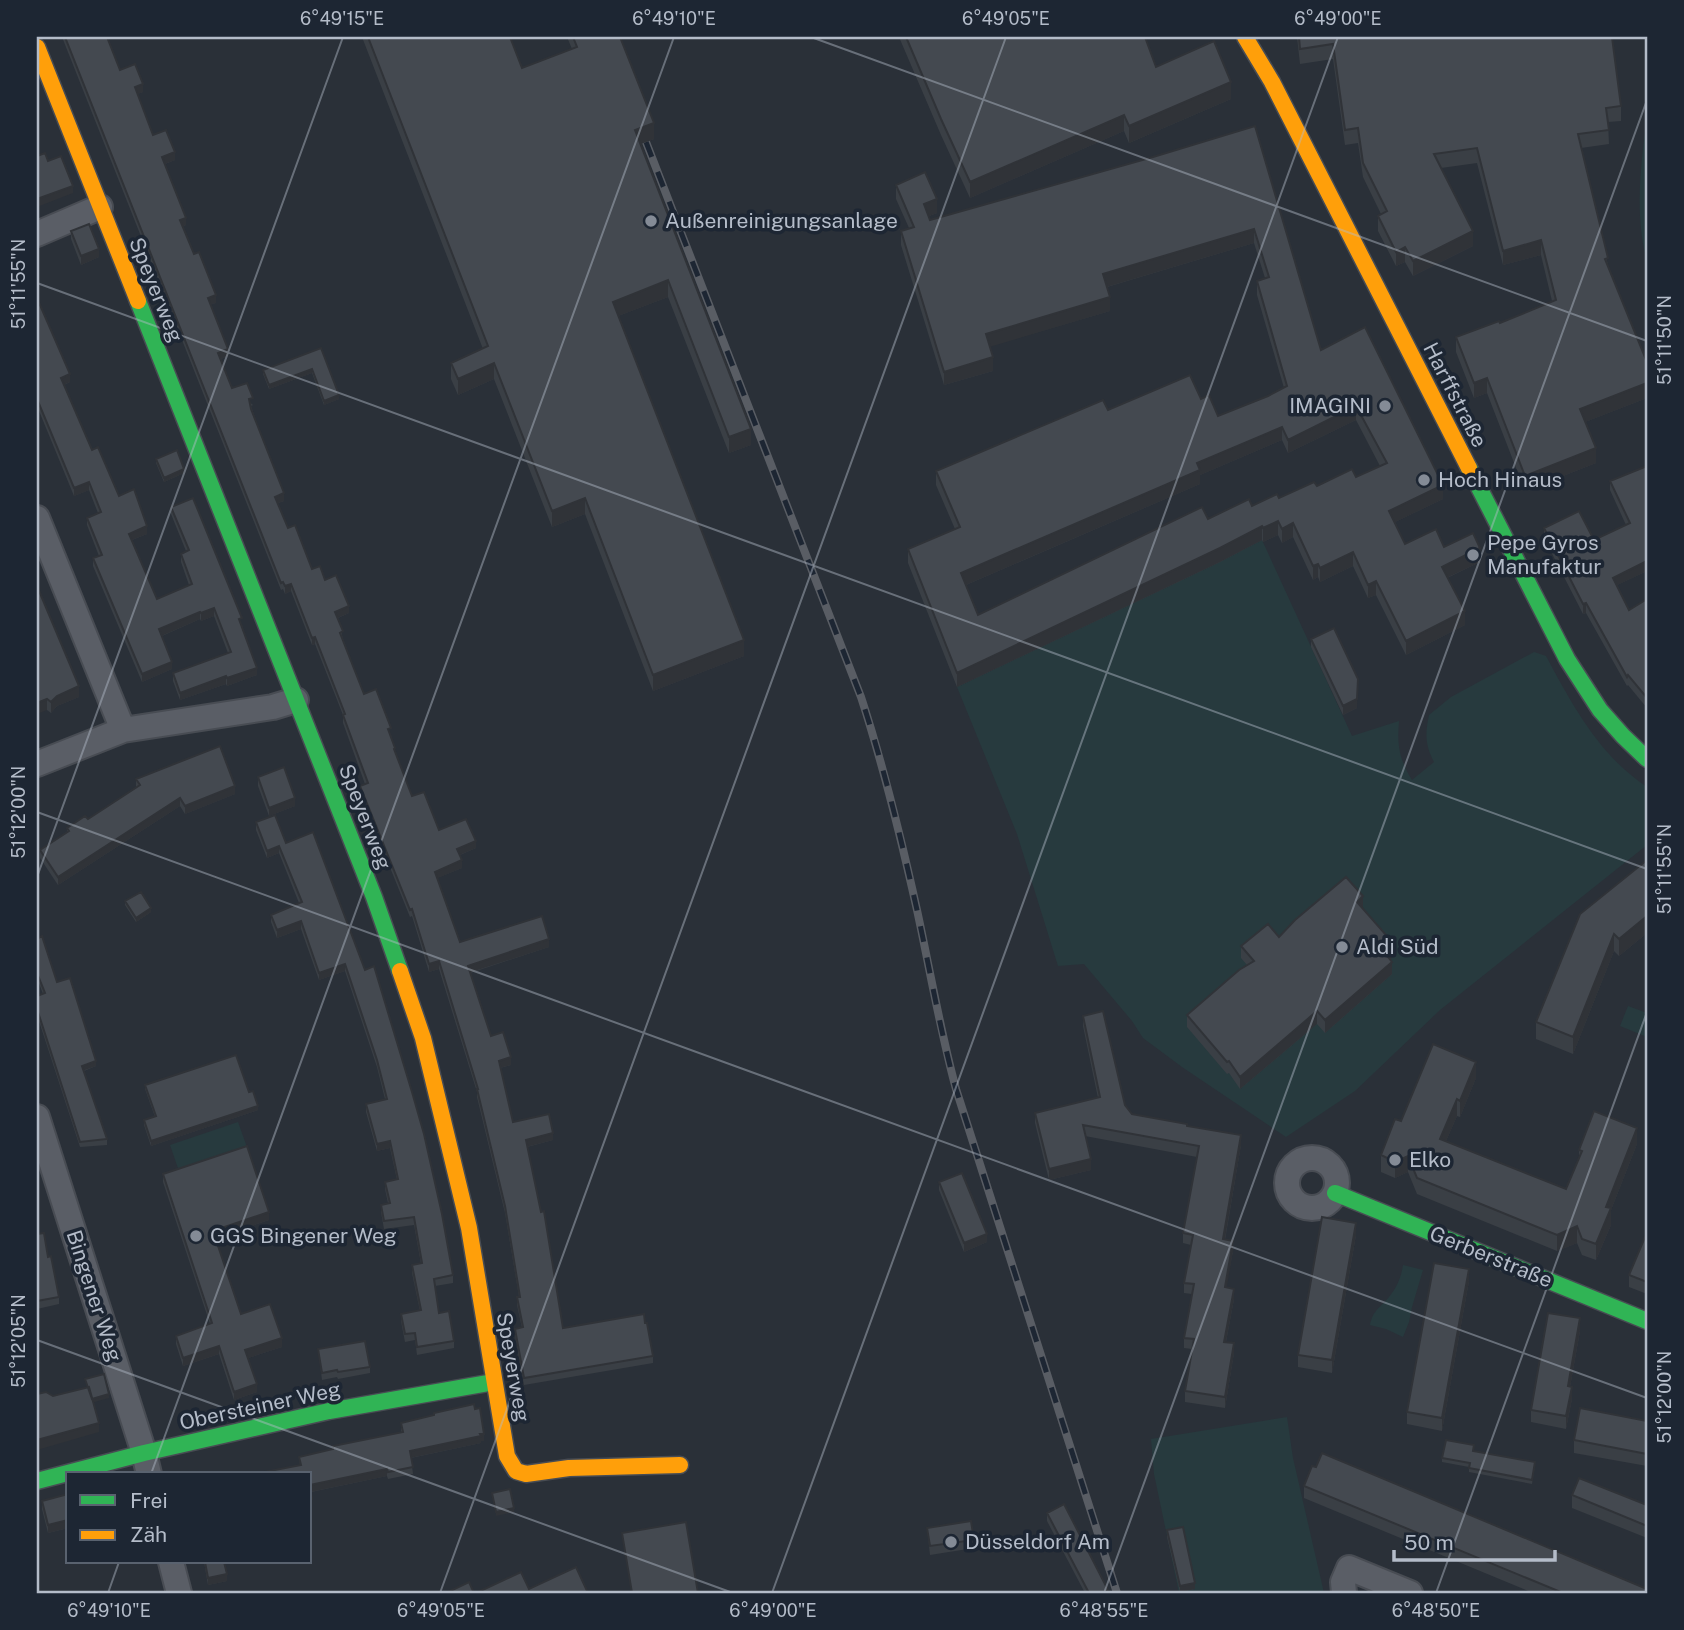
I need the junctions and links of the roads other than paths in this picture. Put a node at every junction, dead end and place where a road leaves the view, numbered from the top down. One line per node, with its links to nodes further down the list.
1 (1245, 37): 8 (street, Harffstraße)
2 (37, 47): 3 (street, Speyerweg)
3 (100, 207): 4 (street); 6 (street, Speyerweg)
4 (37, 234)
5 (37, 518): 7 (street)
6 (296, 700): 7 (street); 13 (street, Speyerweg)
7 (123, 730): 9 (street)
8 (1647, 759)
9 (37, 764)
10 (37, 1117): 14 (street, Bingener Weg)
11 (1335, 1193): 12 (street, Gerberstraße)
12 (1647, 1321)
13 (494, 1382): 14 (street, Obersteiner Weg); 15 (street, Speyerweg)
14 (146, 1464): 16 (street, Obersteiner Weg)
15 (680, 1465)
16 (95, 1472)
17 (66, 1476): 18 (street, Obersteiner Weg)
18 (37, 1481)
19 (172, 1564): 20 (street)
20 (179, 1593)
21 (1344, 1593): 22 (street)
22 (1410, 1593)

